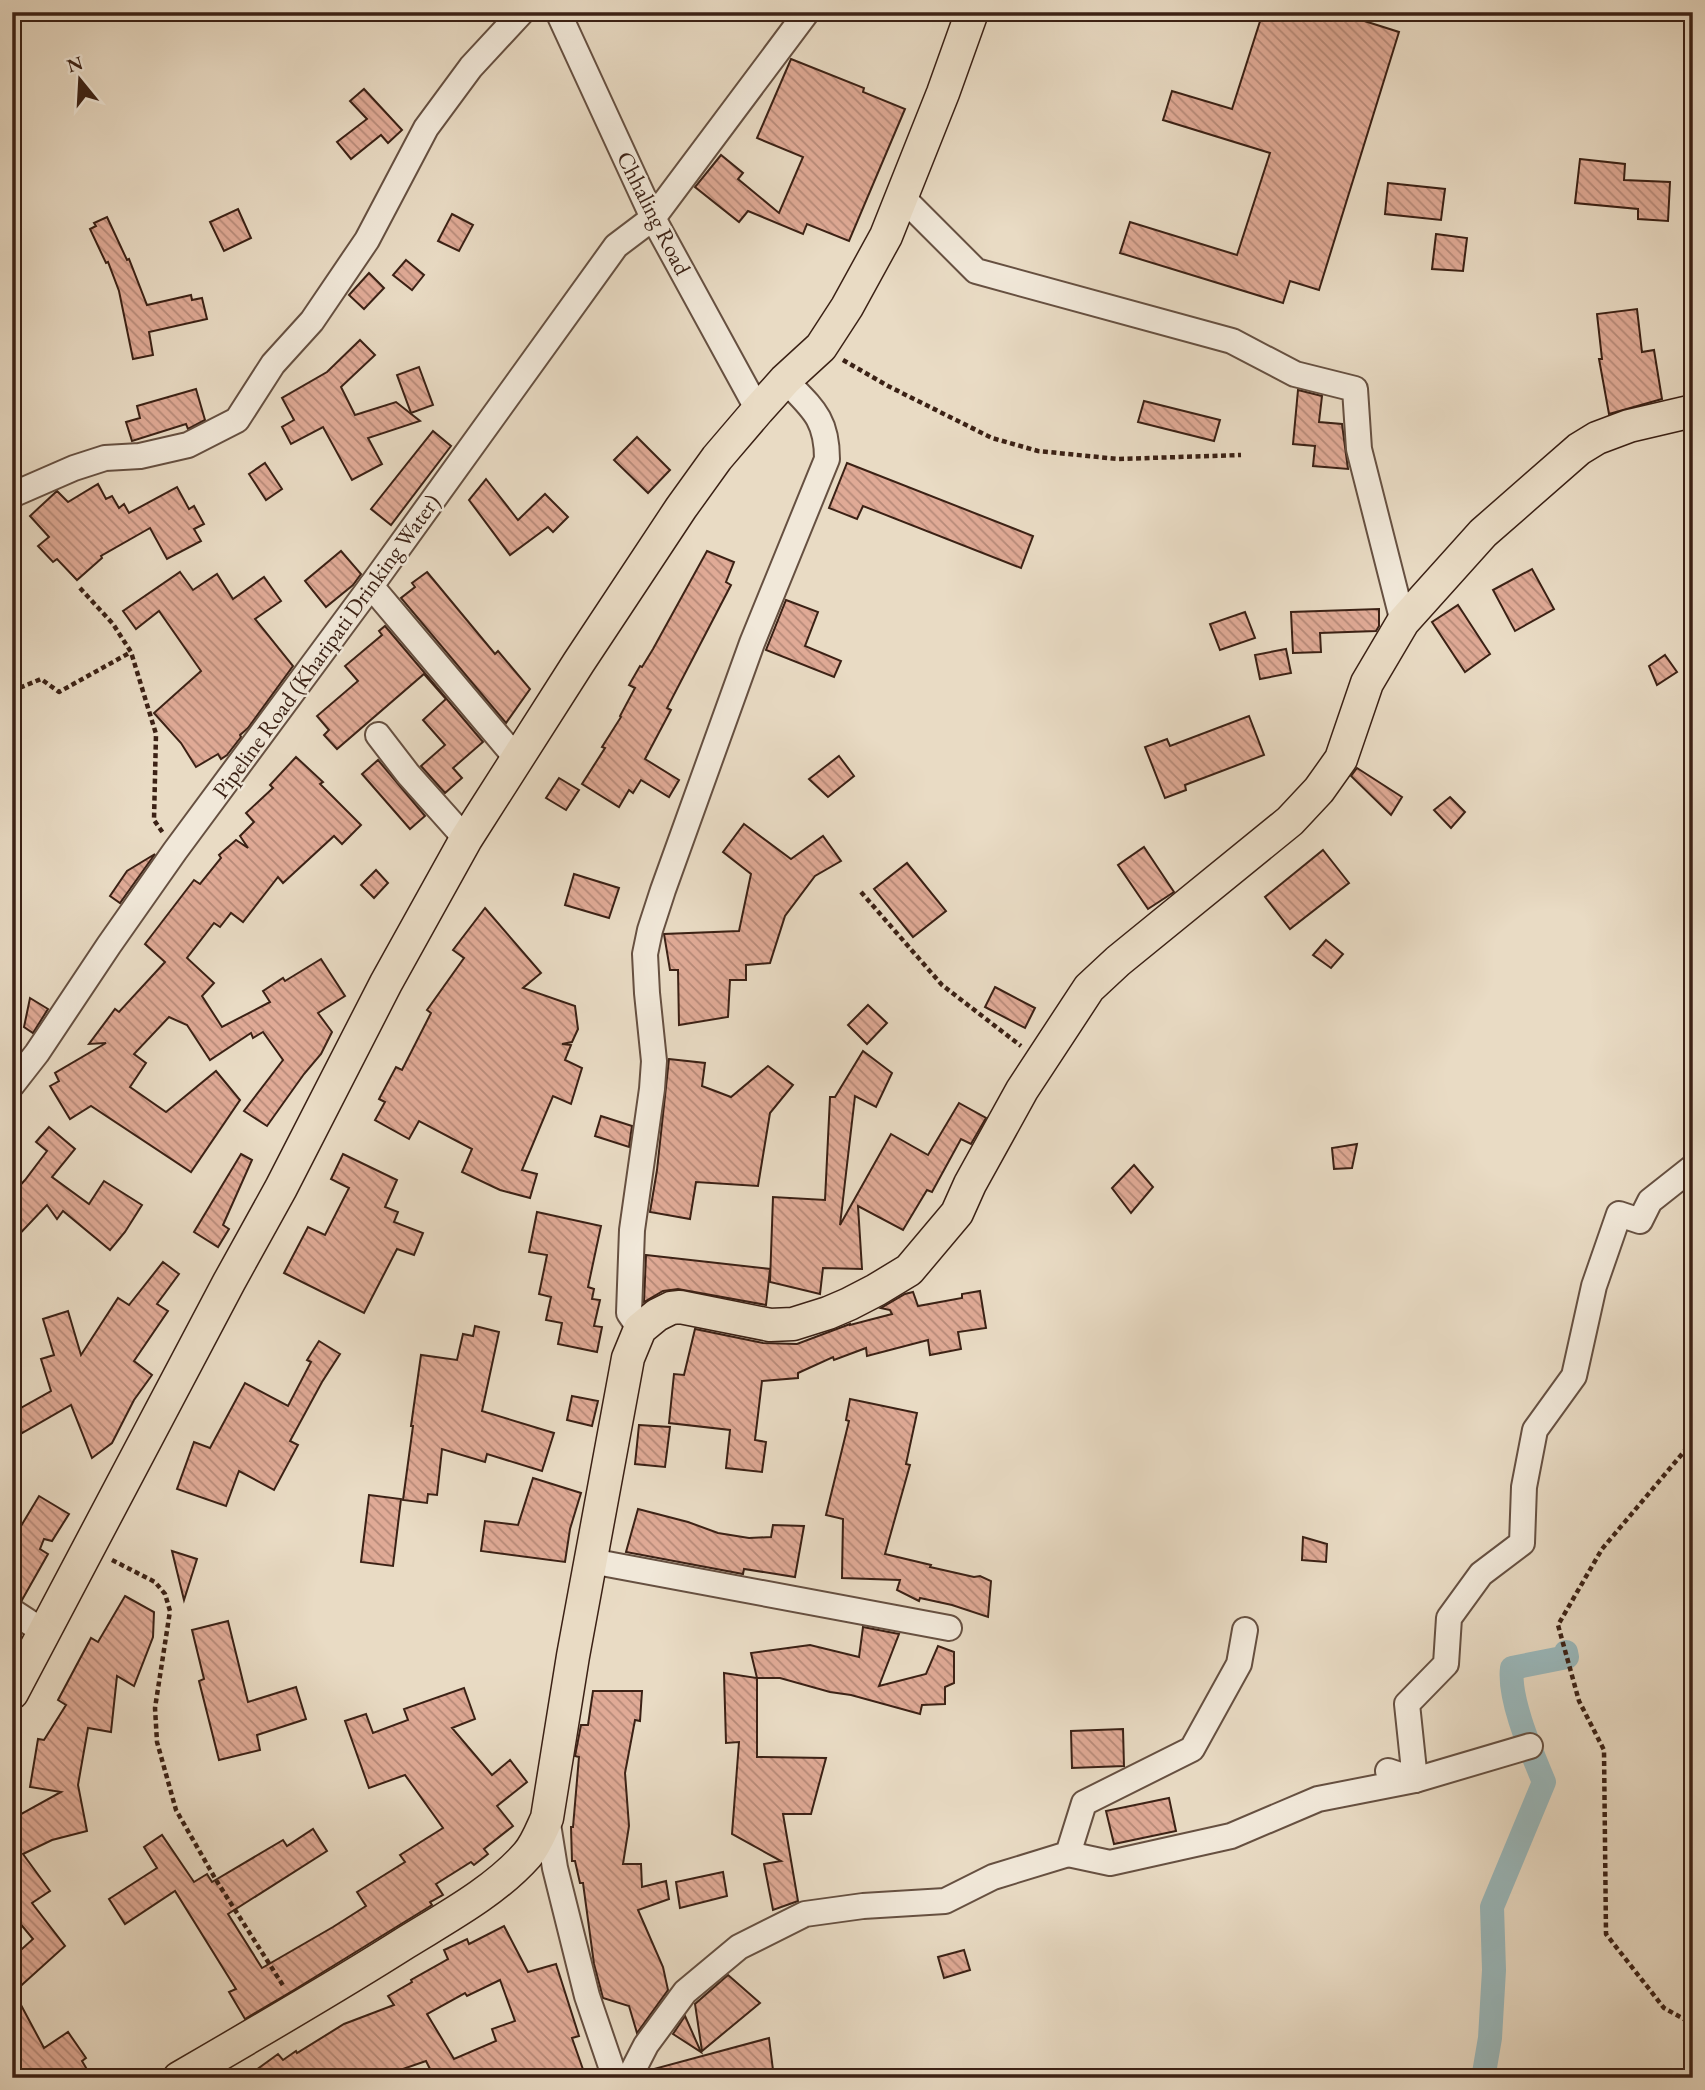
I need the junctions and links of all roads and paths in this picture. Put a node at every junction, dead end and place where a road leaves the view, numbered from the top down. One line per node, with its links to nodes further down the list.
1 (522, 12): 12 (street)
2 (558, 12): 6 (street, Chhaling Road)
3 (807, 12): 6 (street, Pipeline Road (Kharipati Drinking Water))
4 (972, 12): 5 (main road)
5 (902, 197): 7 (main road); 15 (street)
6 (653, 218): 9 (street, Chhaling Road); 13 (street, Pipeline Road (Kharipati Drinking Water))
7 (821, 347): 8 (main road); 11 (path)
8 (785, 380): 9 (main road); 26 (street)
9 (758, 410): 19 (main road)
10 (1693, 411): 15 (main road)
11 (1241, 455)
12 (12, 495)
13 (371, 586): 19 (street); 21 (street, Pipeline Road (Kharipati Drinking Water))
14 (80, 588): 16 (path)
15 (1403, 622): 23 (main road)
16 (131, 652): 17 (path); 21 (path)
17 (12, 691)
18 (378, 735): 20 (street)
19 (517, 760): 20 (main road)
20 (466, 839): 28 (main road)
21 (175, 851): 24 (street, Pipeline Road (Kharipati Drinking Water))
22 (861, 892): 23 (path)
23 (1041, 1061): 26 (main road)
24 (12, 1085)
25 (1693, 1167): 37 (street)
26 (640, 1329): 29 (main road)
27 (1693, 1441): 41 (path)
28 (90, 1549): 33 (main road); 40 (path)
29 (591, 1561): 31 (street); 38 (main road)
30 (12, 1611): 33 (street)
31 (949, 1628)
32 (1245, 1630): 39 (street)
33 (44, 1632): 34 (main road)
34 (12, 1693)
35 (1530, 1746): 37 (street)
36 (1388, 1771): 37 (street)
37 (1415, 1780): 39 (street)
38 (547, 1818): 40 (main road); 43 (street)
39 (1068, 1854): 44 (street)
40 (299, 2010): 42 (main road)
41 (1693, 2024)
42 (179, 2078)
43 (615, 2078)
44 (629, 2078)

